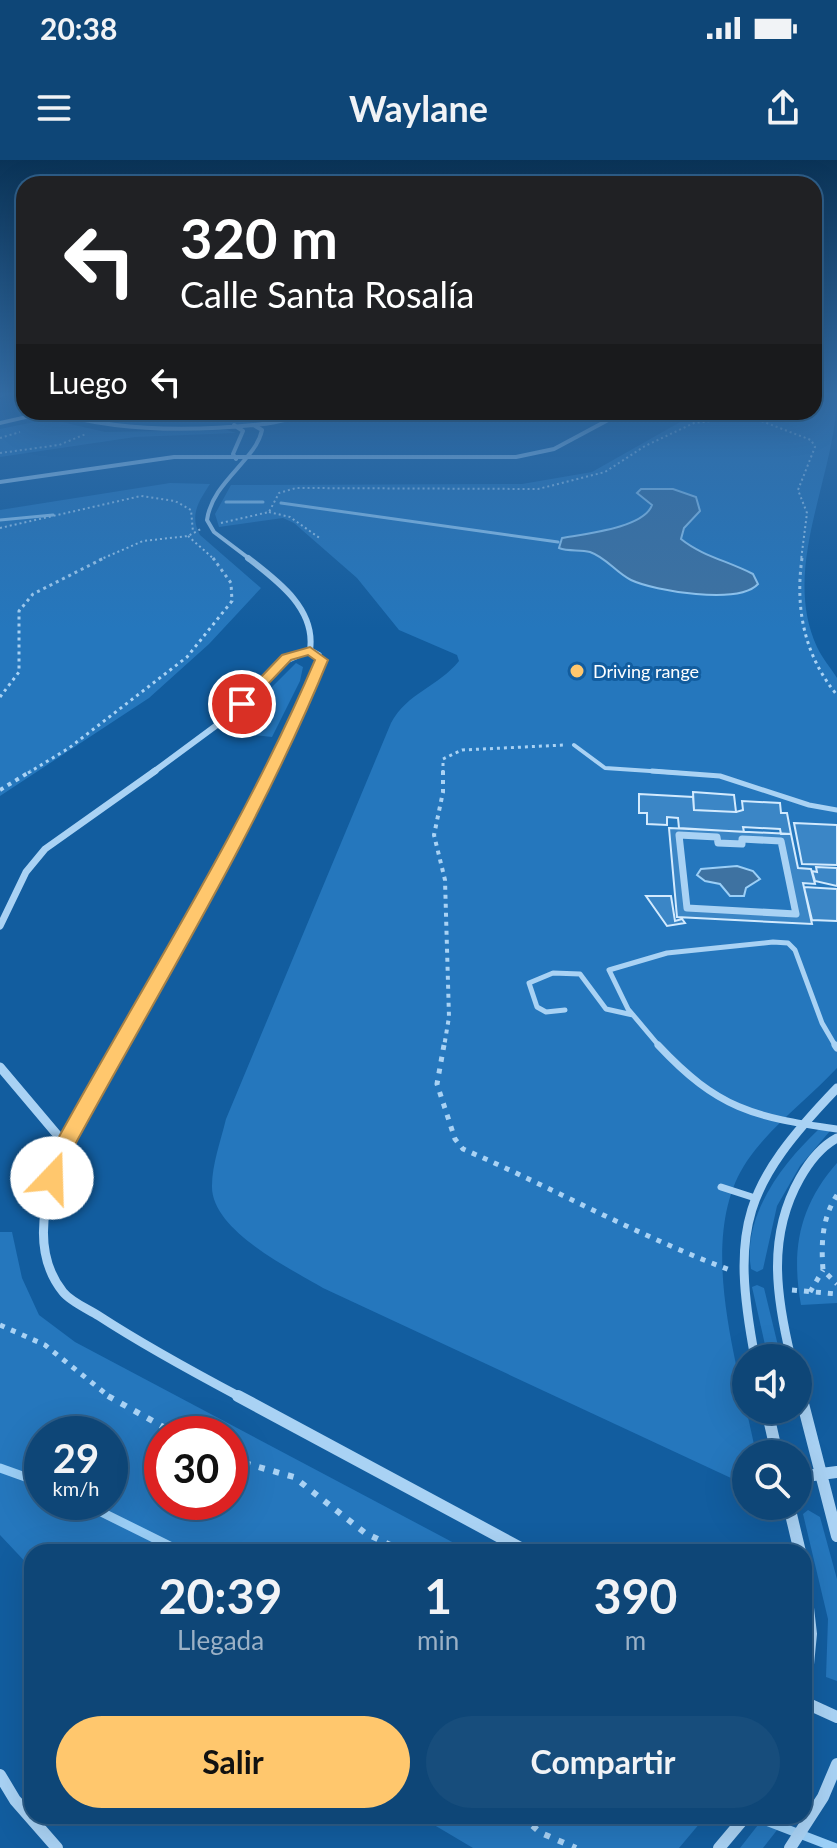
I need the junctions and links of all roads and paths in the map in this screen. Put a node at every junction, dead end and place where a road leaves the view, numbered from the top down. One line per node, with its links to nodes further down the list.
1 (64, 472): 5 (street)
2 (230, 472): 7 (street)
3 (605, 472): 6 (path)
4 (805, 472): 13 (path)
5 (0, 482)
6 (269, 512): 7 (path); 11 (path)
7 (210, 526): 9 (path); 12 (street)
8 (0, 528): 9 (path)
9 (193, 532): 10 (path)
10 (188, 536): 14 (path); 16 (path)
11 (321, 539)
12 (310, 650): 19 (street); 28 (street)
13 (837, 695)
14 (0, 697)
15 (574, 745): 17 (lane); 33 (path)
16 (0, 790)
17 (837, 810)
18 (687, 908): 18 (street)
19 (0, 926)
20 (565, 1010): 21 (lane)
21 (633, 1015): 22 (lane); 25 (lane)
22 (837, 1048)
23 (0, 1067): 28 (street)
24 (837, 1088): 25 (street)
25 (803, 1124): 26 (lane); 31 (street)
26 (837, 1129)
27 (837, 1138): 35 (street)
28 (65, 1144): 50 (street)
29 (721, 1187): 31 (lane)
30 (837, 1195): 32 (path)
31 (752, 1197): 33 (street)
32 (823, 1270): 34 (path); 36 (path)
33 (740, 1273): 39 (street)
34 (837, 1284)
35 (776, 1285): 36 (path); 40 (street)
36 (809, 1293): 37 (path)
37 (837, 1294)
38 (0, 1325): 41 (path)
39 (753, 1344)
40 (788, 1344)
41 (144, 1416)
42 (808, 1424): 45 (street)
43 (248, 1464): 49 (path)
44 (837, 1472): 45 (street)
45 (821, 1473): 46 (street); 48 (street)
46 (812, 1475)
47 (792, 1520): 51 (street)
48 (837, 1536)
49 (388, 1544)
50 (513, 1544)
51 (798, 1544)
52 (812, 1706): 53 (street)
53 (837, 1717)
54 (837, 1764): 57 (street)
55 (0, 1775): 56 (street)
56 (24, 1810)
57 (812, 1814)
58 (36, 1824): 62 (street)
59 (530, 1824): 63 (path)
60 (739, 1824): 64 (street)
61 (806, 1824): 65 (street)
62 (57, 1848)
63 (576, 1848)
64 (719, 1848)
65 (790, 1848)

